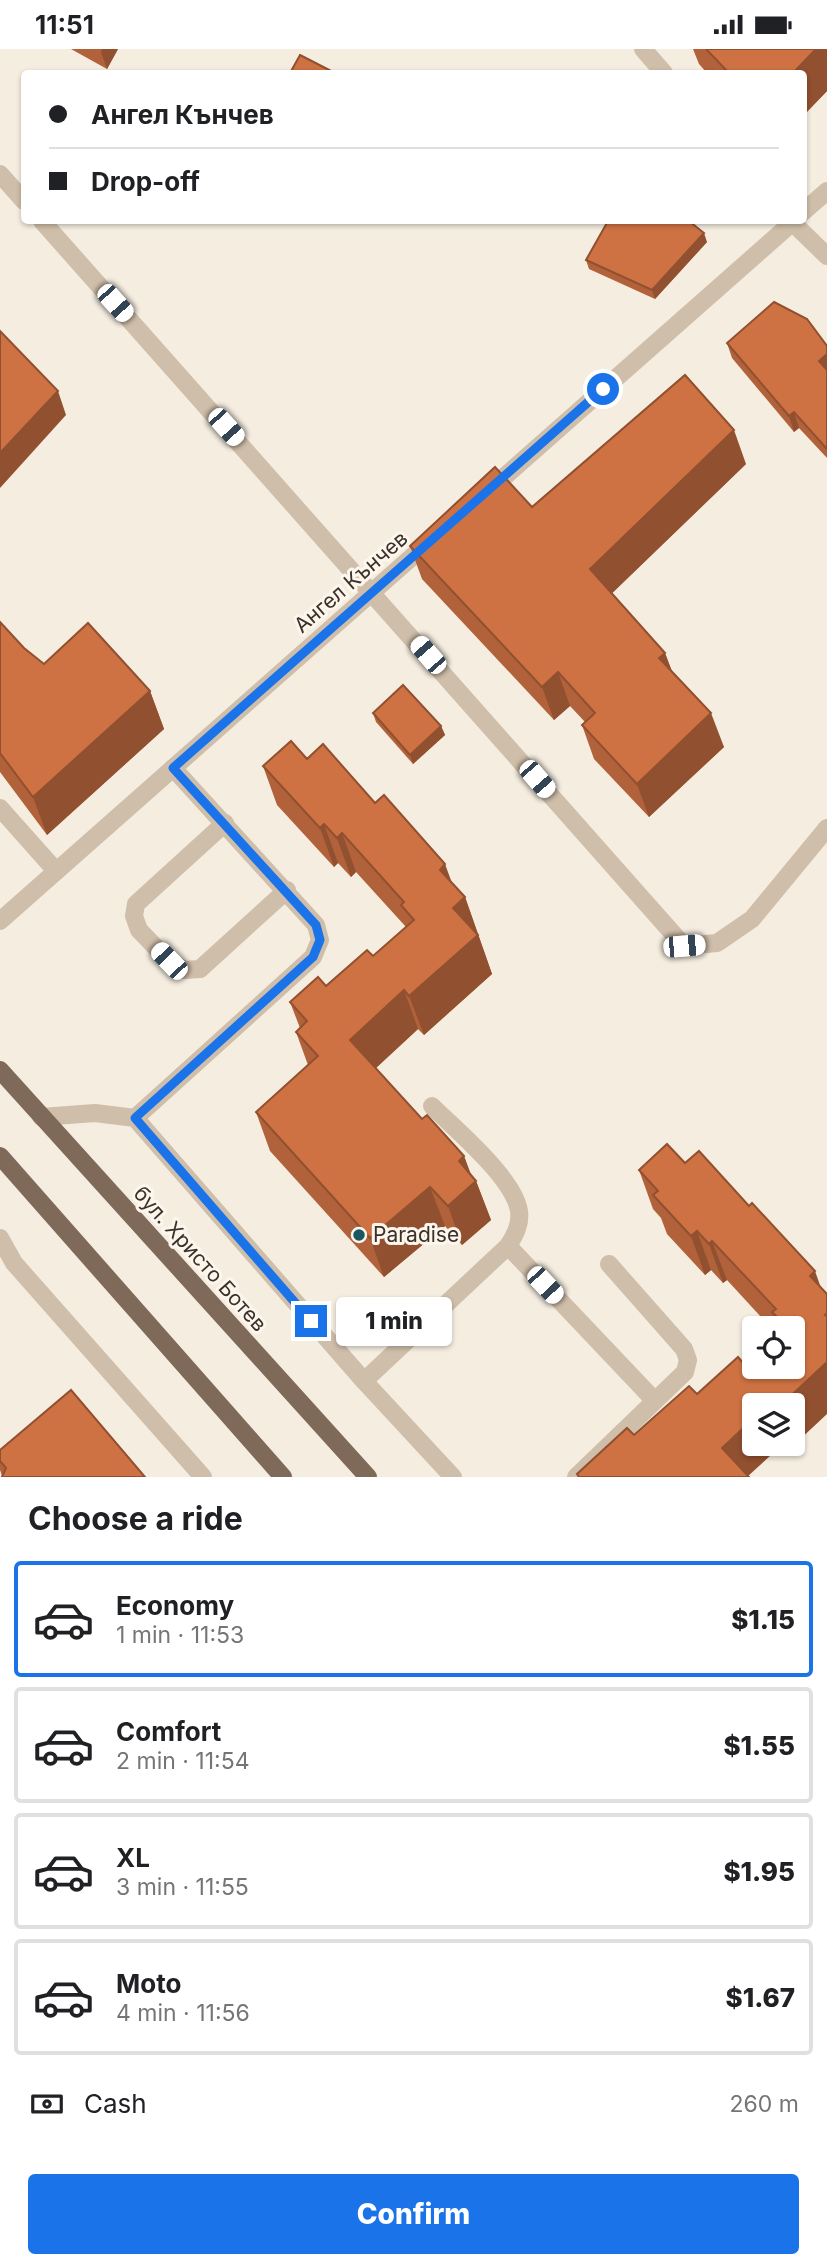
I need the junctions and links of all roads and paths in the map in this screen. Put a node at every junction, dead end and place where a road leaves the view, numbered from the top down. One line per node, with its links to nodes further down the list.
1 (643, 49): 2 (street)
2 (661, 70)
3 (0, 174): 5 (street)
4 (827, 191): 6 (street)
5 (21, 198)
6 (807, 208)
7 (45, 224): 13 (street)
8 (789, 224): 11 (street)
9 (799, 224): 10 (street)
10 (827, 256)
11 (478, 500)
12 (446, 528): 13 (street, Ангел Кънчев)
13 (373, 592): 14 (street, Ангел Кънчев); 17 (street)
14 (173, 768): 16 (street); 18 (street, Ангел Кънчев)
15 (0, 808): 18 (street)
16 (225, 823): 19 (street); 19 (street)
17 (827, 828)
18 (56, 871): 20 (street, Ангел Кънчев)
19 (287, 890): 24 (street)
20 (0, 921)
21 (0, 1070): 23 (main road, бул. Христо Ботев)
22 (432, 1106): 27 (street)
23 (41, 1117): 24 (street); 33 (main road, бул. Христо Ботев)
24 (135, 1118): 29 (street)
25 (0, 1156): 32 (main road)
26 (0, 1238): 31 (street)
27 (508, 1246): 29 (street); 30 (street)
28 (609, 1264): 30 (street)
29 (365, 1381): 34 (street)
30 (655, 1401): 35 (street)
31 (203, 1477)
32 (283, 1477)
33 (368, 1477)
34 (453, 1477)
35 (576, 1477)

